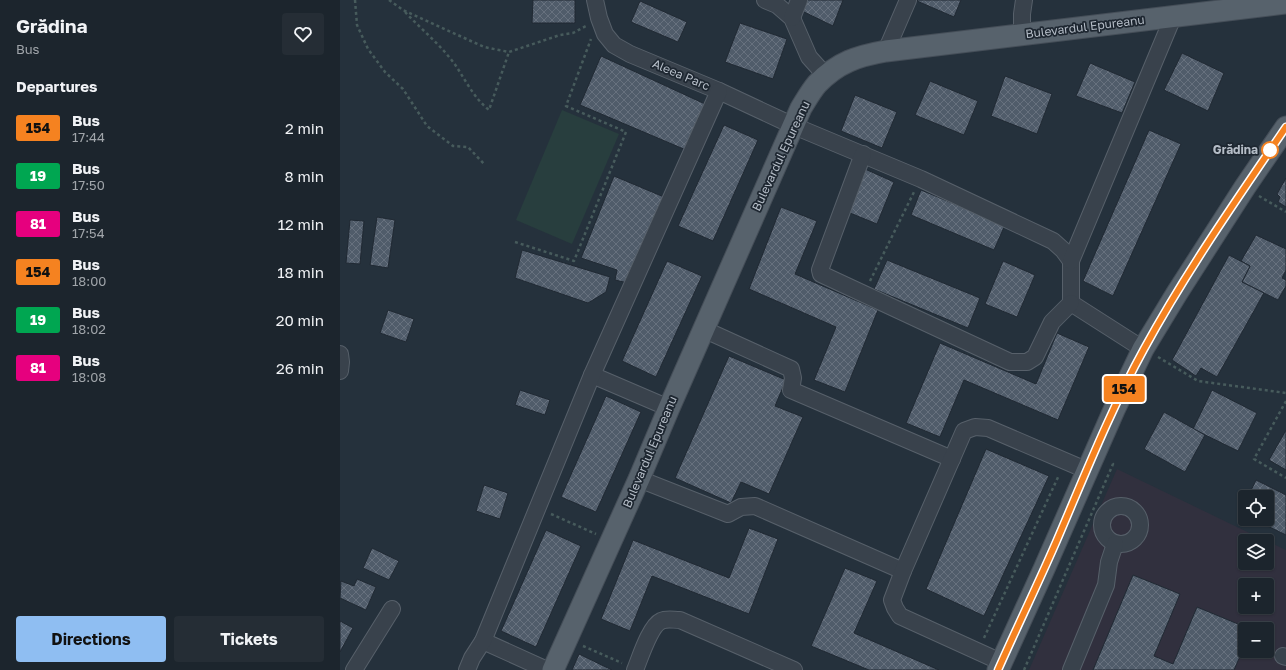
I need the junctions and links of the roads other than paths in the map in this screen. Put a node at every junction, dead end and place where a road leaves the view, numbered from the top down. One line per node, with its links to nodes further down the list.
1 (595, 0): 12 (street, Aleea Parc)
2 (765, 0): 8 (street)
3 (799, 0): 8 (street)
4 (908, 0): 10 (street)
5 (1024, 0): 9 (street)
6 (1281, 7): 7 (main road, Bulevardul Epureanu)
7 (1173, 17): 9 (main road, Bulevardul Epureanu); 16 (street)
8 (792, 18): 11 (street)
9 (1022, 35): 10 (main road, Bulevardul Epureanu)
10 (886, 51): 11 (main road, Bulevardul Epureanu)
11 (826, 76): 13 (main road, Bulevardul Epureanu)
12 (719, 91): 13 (street, Aleea Parc); 22 (street)
13 (794, 126): 15 (street, Aleea Parc); 18 (main road, Bulevardul Epureanu)
14 (1286, 127): 19 (main road)
15 (863, 154): 16 (street, Aleea Parc); 17 (street)
16 (1071, 261): 17 (street)
17 (1071, 303): 19 (street)
18 (703, 330): 23 (main road, Bulevardul Epureanu); 24 (street)
19 (1143, 349): 25 (main road)
20 (340, 354): 21 (street)
21 (340, 371)
22 (592, 376): 23 (street); 30 (street)
23 (669, 408): 26 (main road, Bulevardul Epureanu)
24 (952, 459): 25 (street); 28 (street)
25 (1090, 463): 31 (main road)
26 (639, 479): 28 (street); 35 (main road, Bulevardul Epureanu)
27 (1115, 544): 38 (street)
28 (903, 571): 31 (street)
29 (392, 609): 32 (street)
30 (483, 641): 33 (street); 34 (street)
31 (999, 666)
32 (354, 670)
33 (467, 670)
34 (547, 670)
35 (553, 670)
36 (635, 670): 37 (street)
37 (794, 670)
38 (1071, 670)

